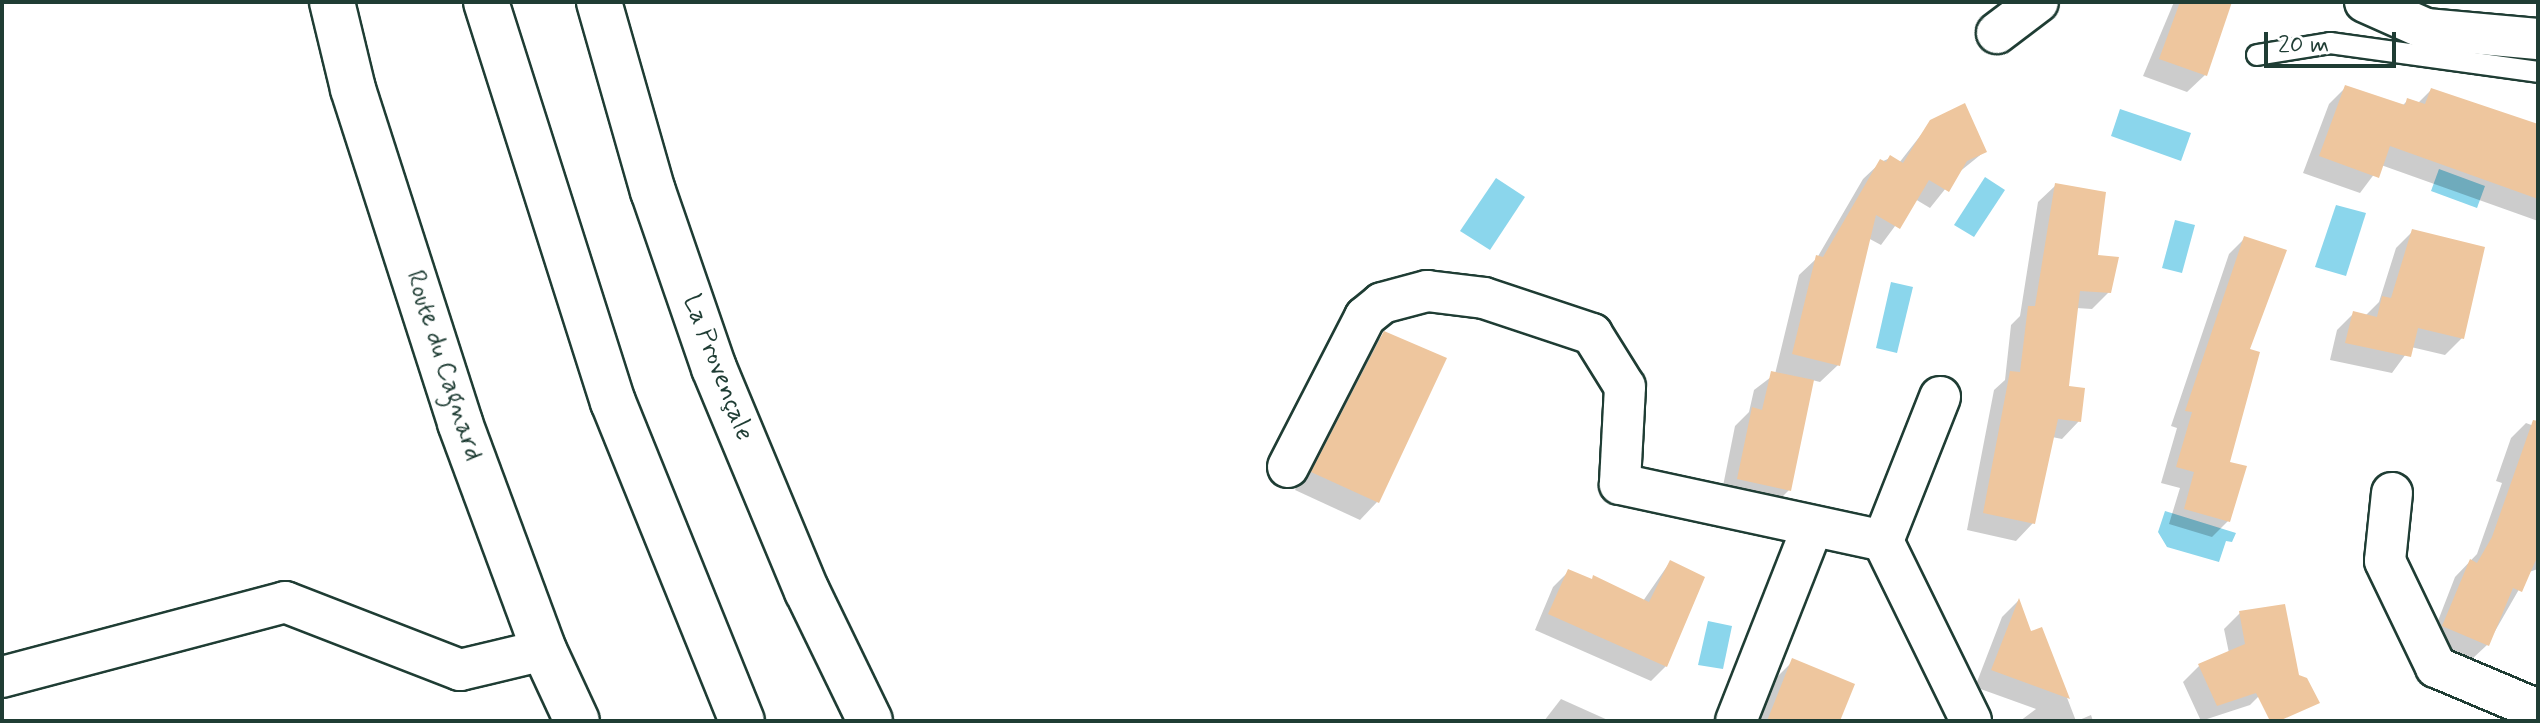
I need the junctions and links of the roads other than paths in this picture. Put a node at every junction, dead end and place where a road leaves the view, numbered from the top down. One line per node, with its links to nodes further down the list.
1 (332, 2): 15 (main road, Route du Cagnard)
2 (486, 2): 19 (main road)
3 (599, 2): 20 (main road, La Provençale)
4 (2038, 2): 6 (street)
5 (2365, 2): 7 (street)
6 (1997, 33)
7 (2538, 39)
8 (2257, 55): 9 (lane)
9 (2538, 72)
10 (1940, 397): 14 (street)
11 (1288, 467): 13 (street)
12 (2392, 493): 17 (street)
13 (1812, 528): 14 (street); 21 (street)
14 (1883, 541): 22 (street)
15 (544, 650): 16 (street); 18 (main road, Route du Cagnard)
16 (2, 677)
17 (2538, 710)
18 (577, 721)
19 (742, 721)
20 (870, 721)
21 (1736, 721)
22 (1971, 721)

